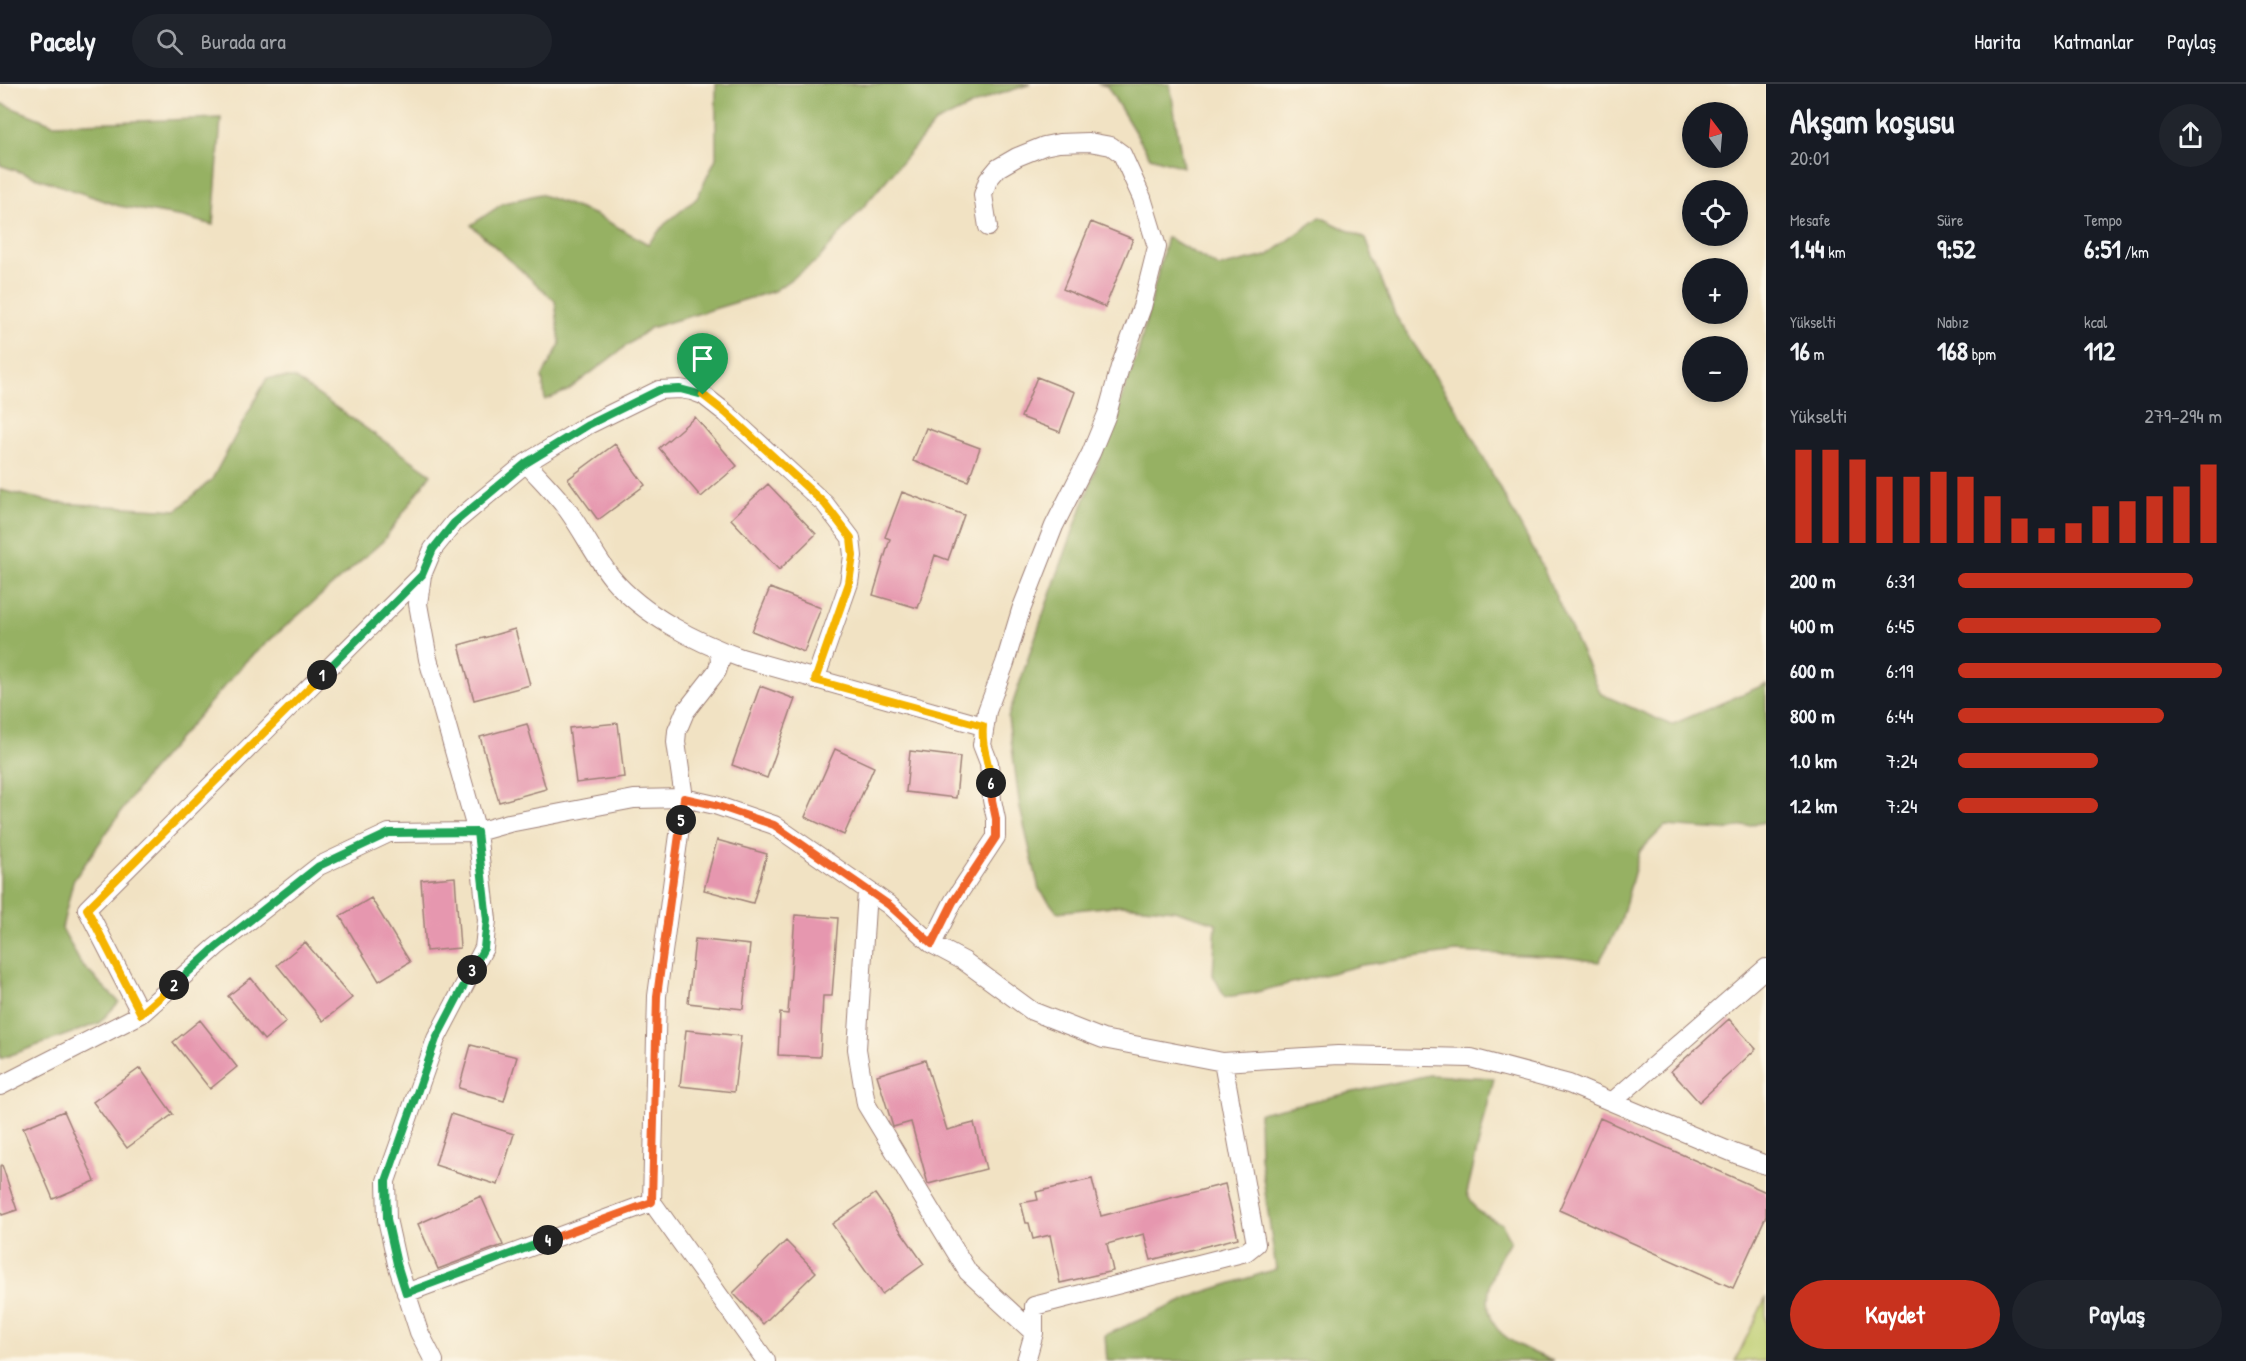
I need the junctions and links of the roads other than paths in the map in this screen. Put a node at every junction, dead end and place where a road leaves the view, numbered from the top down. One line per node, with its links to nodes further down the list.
1 (988, 227): 6 (street)
2 (526, 463): 3 (street); 4 (street); 5 (street)
3 (422, 575): 8 (street); 12 (street)
4 (718, 650): 5 (street); 7 (street)
5 (815, 680): 6 (street)
6 (983, 726): 10 (street)
7 (684, 798): 8 (street); 9 (street); 17 (street)
8 (477, 832): 12 (street); 18 (street)
9 (867, 891): 10 (street); 19 (street)
10 (932, 944): 13 (street)
11 (1766, 968): 15 (street)
12 (141, 1014): 14 (street)
13 (1223, 1062): 15 (street); 19 (street)
14 (0, 1086)
15 (1612, 1102): 16 (street)
16 (1766, 1165)
17 (652, 1202): 18 (street); 21 (street)
18 (406, 1293): 20 (street)
19 (1034, 1333): 22 (street)
20 (434, 1361)
21 (766, 1361)
22 (1026, 1361)

